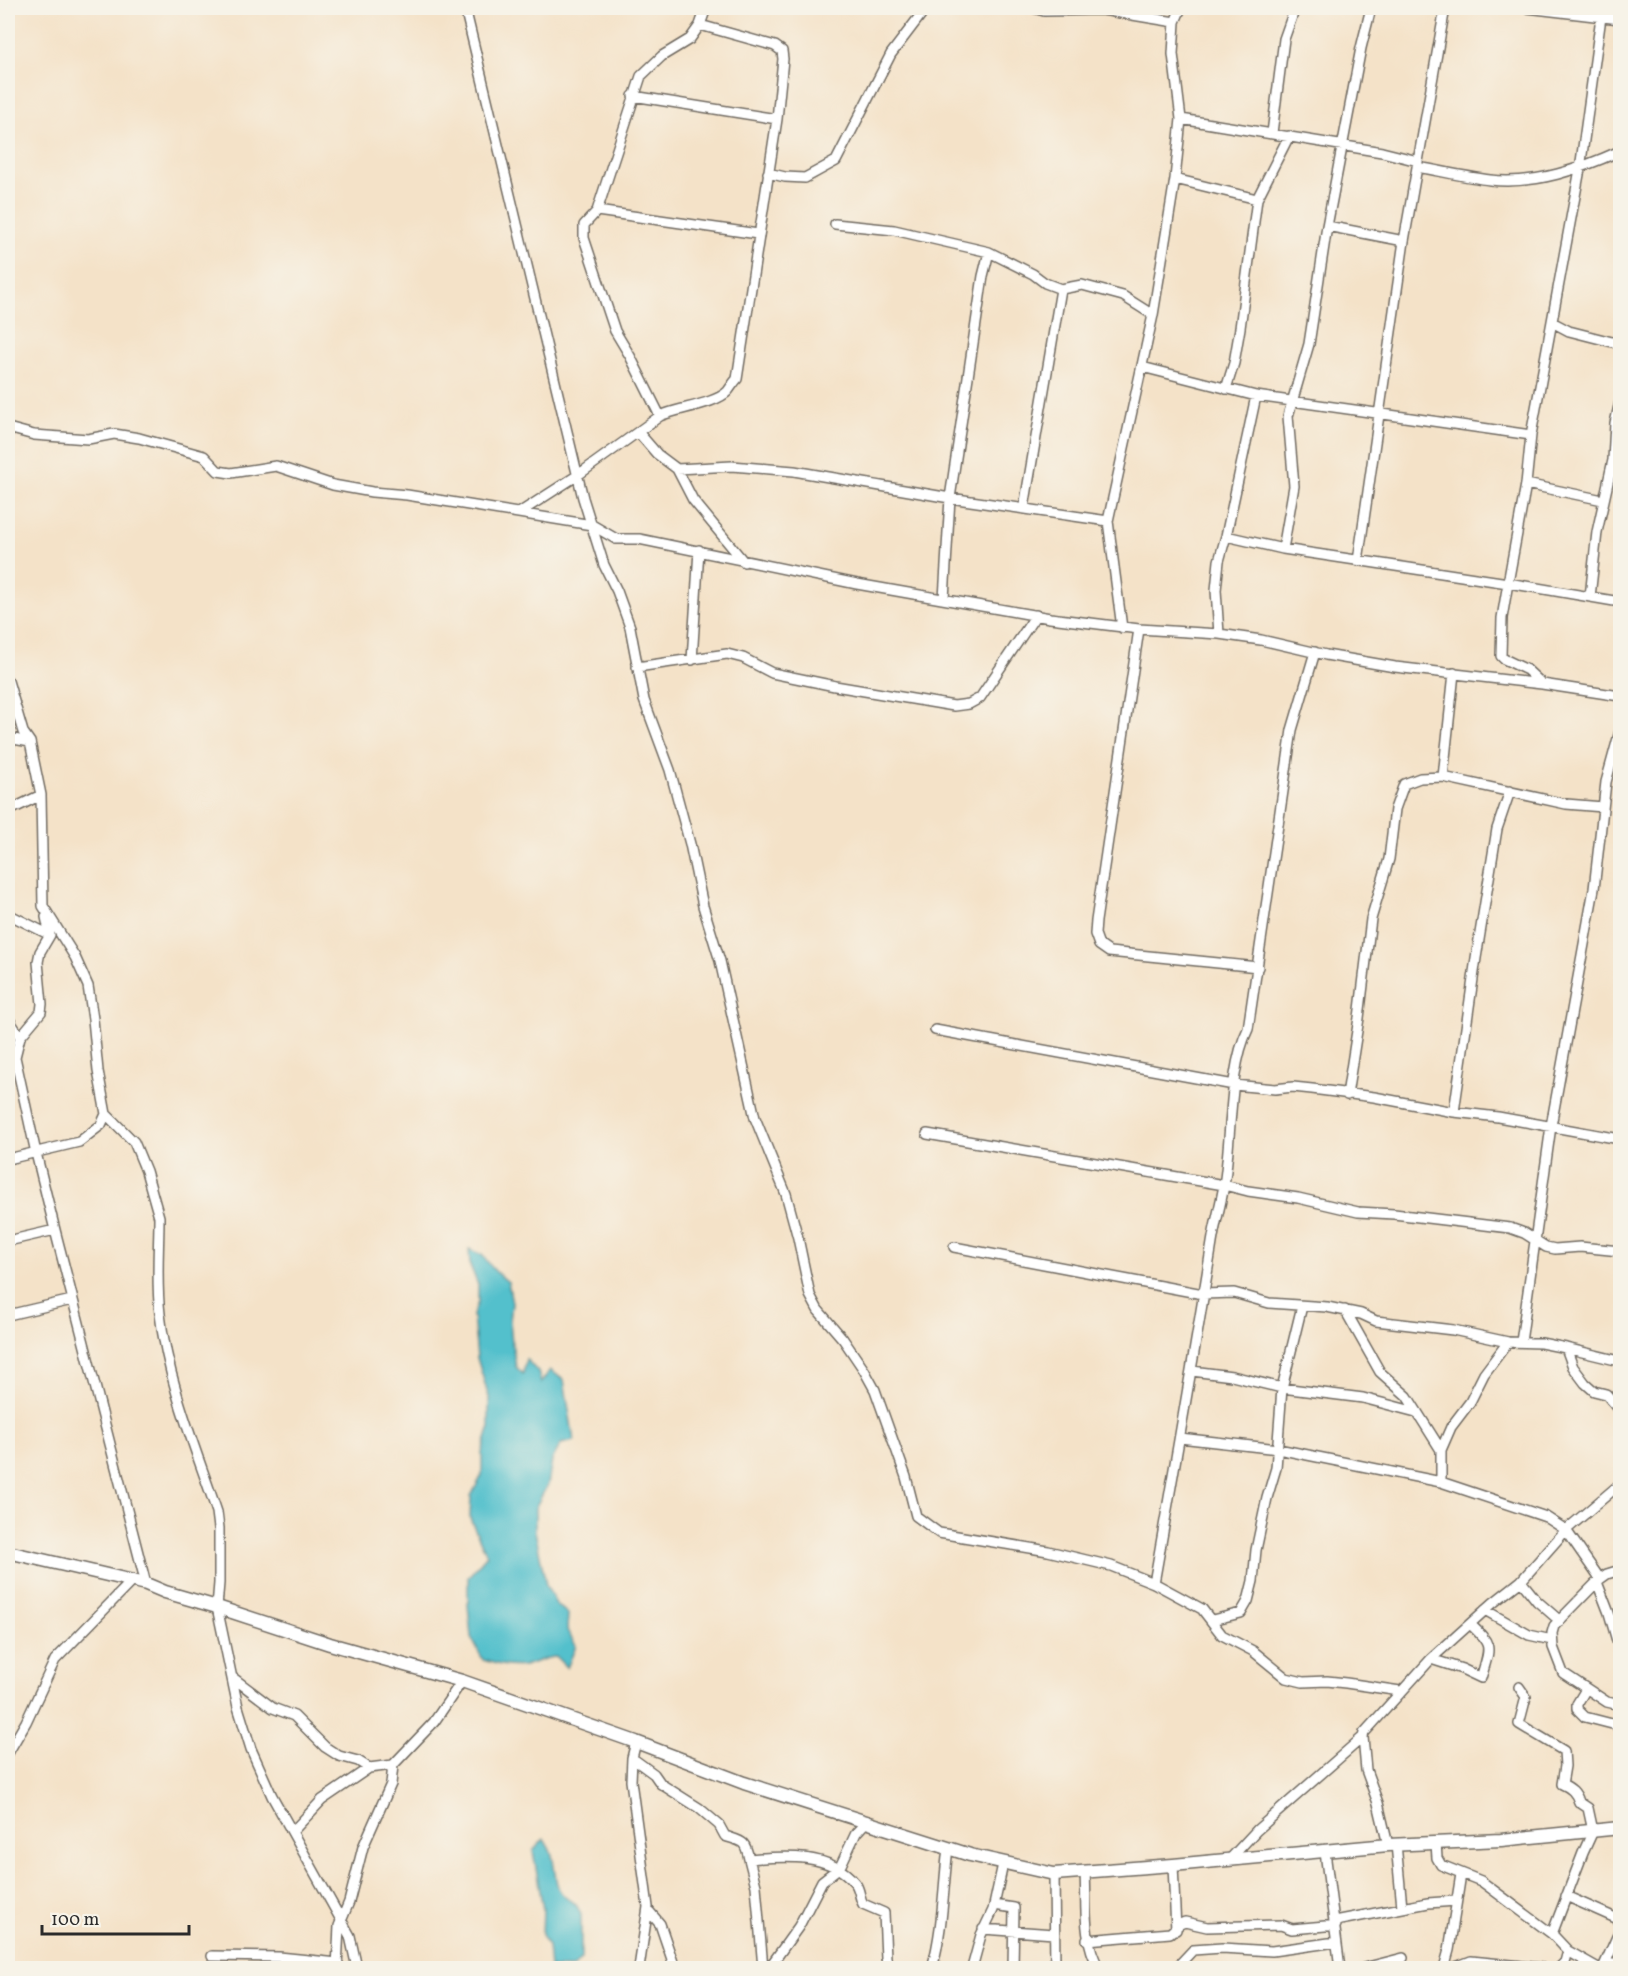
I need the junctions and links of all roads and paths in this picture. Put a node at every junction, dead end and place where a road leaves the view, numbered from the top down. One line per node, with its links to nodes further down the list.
1 (465, 8): 49 (street)
2 (706, 8): 15 (street)
3 (926, 8): 25 (street)
4 (1033, 8): 10 (street)
5 (1181, 8): 14 (street)
6 (1295, 8): 19 (street)
7 (1371, 8): 21 (street)
8 (1445, 8): 23 (street)
9 (1527, 8): 11 (street)
10 (1102, 9): 14 (street)
11 (1560, 10): 12 (street)
12 (1601, 17): 13 (street); 24 (street)
13 (1620, 19)
14 (1175, 22): 17 (street)
15 (700, 25): 16 (street); 18 (street)
16 (633, 96): 18 (street); 28 (street)
17 (1181, 119): 19 (street); 26 (street)
18 (777, 120): 25 (street)
19 (1272, 133): 20 (street)
20 (1288, 136): 21 (street); 27 (street)
21 (1344, 146): 23 (street); 30 (street)
22 (1620, 151): 24 (street)
23 (1417, 164): 24 (street); 32 (street)
24 (1580, 169): 36 (street)
25 (768, 173): 31 (street)
26 (1175, 179): 27 (street); 35 (street)
27 (1257, 199): 39 (street)
28 (597, 211): 31 (street); 44 (street)
29 (835, 224): 33 (street)
30 (1328, 226): 32 (street); 41 (street)
31 (758, 234): 44 (street)
32 (1404, 241): 43 (street)
33 (989, 252): 34 (street); 51 (street)
34 (1061, 289): 35 (street); 53 (street)
35 (1153, 315): 38 (street)
36 (1552, 322): 37 (street); 47 (street)
37 (1620, 344)
38 (1142, 367): 39 (street); 55 (street)
39 (1226, 389): 40 (street)
40 (1256, 396): 41 (street); 57 (street)
41 (1294, 400): 43 (street); 58 (street)
42 (1620, 402): 52 (street)
43 (1379, 413): 47 (street); 60 (street)
44 (660, 416): 46 (street)
45 (8, 428): 54 (street)
46 (638, 432): 48 (street); 49 (street)
47 (1531, 435): 50 (street)
48 (677, 469): 51 (street); 61 (street)
49 (578, 475): 54 (street); 56 (street)
50 (1526, 484): 52 (street); 62 (street)
51 (950, 498): 53 (street); 64 (street)
52 (1604, 500): 63 (street)
53 (1024, 508): 55 (street)
54 (519, 513): 56 (street)
55 (1108, 522): 67 (street)
56 (592, 525): 59 (street); 72 (street)
57 (1226, 536): 58 (street); 69 (street)
58 (1283, 549): 60 (street)
59 (699, 550): 61 (street); 71 (street)
60 (1358, 561): 62 (street)
61 (744, 562): 64 (street)
62 (1508, 583): 63 (street); 75 (street)
63 (1590, 597): 65 (street)
64 (944, 599): 66 (street)
65 (1620, 602)
66 (1035, 615): 67 (street); 71 (street)
67 (1122, 627): 68 (street)
68 (1139, 629): 69 (street); 88 (street)
69 (1219, 634): 70 (street)
70 (1315, 652): 73 (street); 88 (street)
71 (692, 660): 72 (street)
72 (637, 668): 131 (street)
73 (1454, 674): 75 (street); 80 (street)
74 (8, 681): 79 (street)
75 (1542, 684): 76 (street)
76 (1620, 696)
77 (1620, 731): 83 (street)
78 (8, 738): 79 (street)
79 (30, 742): 82 (street)
80 (1443, 777): 81 (street); 93 (street)
81 (1510, 791): 83 (street); 94 (street)
82 (41, 795): 84 (street); 85 (street)
83 (1603, 807): 96 (street)
84 (8, 811)
85 (43, 906): 87 (street); 95 (street)
86 (8, 914): 87 (street)
87 (50, 935): 91 (street)
88 (1258, 967): 92 (street)
89 (8, 1018): 91 (street)
90 (935, 1030): 92 (street)
91 (20, 1037): 99 (street)
92 (1234, 1085): 93 (street); 101 (street)
93 (1347, 1095): 94 (street)
94 (1454, 1112): 96 (street)
95 (105, 1114): 99 (street); 133 (street)
96 (1551, 1126): 98 (street); 104 (street)
97 (927, 1134): 101 (street)
98 (1620, 1139)
99 (36, 1153): 100 (street); 102 (street)
100 (8, 1160)
101 (1224, 1185): 104 (street); 107 (street)
102 (55, 1230): 103 (street); 108 (street)
103 (8, 1242)
104 (1535, 1242): 106 (street); 113 (street)
105 (954, 1247): 107 (street)
106 (1620, 1251)
107 (1203, 1294): 109 (street); 116 (street)
108 (72, 1300): 111 (street); 132 (street)
109 (1302, 1306): 110 (street); 117 (street)
110 (1345, 1310): 112 (street); 119 (street)
111 (8, 1315)
112 (1508, 1342): 113 (street); 122 (street)
113 (1521, 1342): 114 (street)
114 (1566, 1348): 115 (street); 118 (street)
115 (1620, 1361)
116 (1192, 1371): 117 (street); 120 (street)
117 (1282, 1388): 119 (street); 121 (street)
118 (1620, 1410)
119 (1416, 1412): 122 (street)
120 (1180, 1438): 121 (street); 131 (street)
121 (1278, 1449): 123 (street); 135 (street)
122 (1441, 1450): 123 (street)
123 (1442, 1482): 125 (street)
124 (1620, 1484): 125 (street)
125 (1566, 1530): 129 (street); 130 (street)
126 (8, 1552): 128 (street)
127 (1620, 1570): 130 (street)
128 (132, 1581): 132 (street); 150 (street)
129 (1521, 1581): 134 (street); 136 (street)
130 (1599, 1581): 136 (street); 139 (street)
131 (1154, 1583): 135 (street)
132 (146, 1584): 133 (street)
133 (217, 1607): 141 (street); 142 (street)
134 (1485, 1610): 137 (street); 138 (street)
135 (1212, 1620): 145 (street)
136 (1560, 1621): 138 (street)
137 (1470, 1624): 140 (street); 140 (street)
138 (1552, 1640): 144 (street)
139 (1620, 1651)
140 (1431, 1659): 145 (street)
141 (232, 1677): 153 (street); 156 (street)
142 (462, 1681): 149 (street); 152 (street)
143 (1519, 1687): 157 (street)
144 (1586, 1689): 146 (street); 147 (street)
145 (1400, 1691): 148 (street)
146 (1620, 1705)
147 (1620, 1726)
148 (1363, 1737): 159 (street); 163 (street)
149 (636, 1742): 151 (street); 154 (street)
150 (8, 1753)
151 (632, 1758): 162 (street); 174 (street)
152 (393, 1765): 153 (street); 176 (street)
153 (369, 1768): 156 (street)
154 (867, 1821): 160 (street); 166 (street)
155 (1620, 1828): 157 (street)
156 (293, 1831): 176 (street)
157 (1593, 1831): 158 (street); 170 (street)
158 (1436, 1843): 159 (street); 169 (street)
159 (1392, 1845): 161 (street); 173 (street)
160 (948, 1848): 164 (street); 198 (street)
161 (1325, 1852): 163 (street); 177 (street)
162 (748, 1859): 166 (street); 195 (street)
163 (1229, 1860): 165 (street)
164 (1003, 1863): 168 (street); 172 (street)
165 (1173, 1865): 167 (street); 179 (street)
166 (840, 1867): 196 (street); 197 (street)
167 (1085, 1873): 168 (street); 184 (street)
168 (1054, 1874): 182 (street)
169 (1461, 1874): 171 (street); 183 (street)
170 (1566, 1896): 175 (street); 183 (street)
171 (1456, 1901): 173 (street); 206 (street)
172 (994, 1905): 178 (street); 181 (street)
173 (1402, 1907): 177 (street)
174 (648, 1910): 193 (street); 194 (street)
175 (1620, 1920)
176 (342, 1921): 190 (street); 192 (street)
177 (1335, 1923): 179 (street); 185 (street)
178 (983, 1929): 181 (street); 199 (street)
179 (1176, 1930): 184 (street)
180 (1620, 1930): 191 (street)
181 (1014, 1932): 182 (street); 200 (street)
182 (1054, 1934): 201 (street)
183 (1552, 1934): 186 (street)
184 (1087, 1940): 202 (street)
185 (1336, 1942): 203 (street); 204 (street)
186 (1568, 1951): 191 (street); 209 (street)
187 (212, 1956): 190 (street)
188 (1403, 1958): 205 (street)
189 (1620, 1965): 191 (street)
190 (337, 1966)
191 (1602, 1967)
192 (357, 1968)
193 (639, 1968)
194 (675, 1968)
195 (763, 1968)
196 (769, 1968)
197 (888, 1968)
198 (932, 1968)
199 (972, 1968)
200 (1013, 1968)
201 (1055, 1968)
202 (1099, 1968)
203 (1176, 1968)
204 (1340, 1968)
205 (1364, 1968)
206 (1444, 1968)
207 (1453, 1968): 208 (street)
208 (1542, 1968)
209 (1559, 1968)

